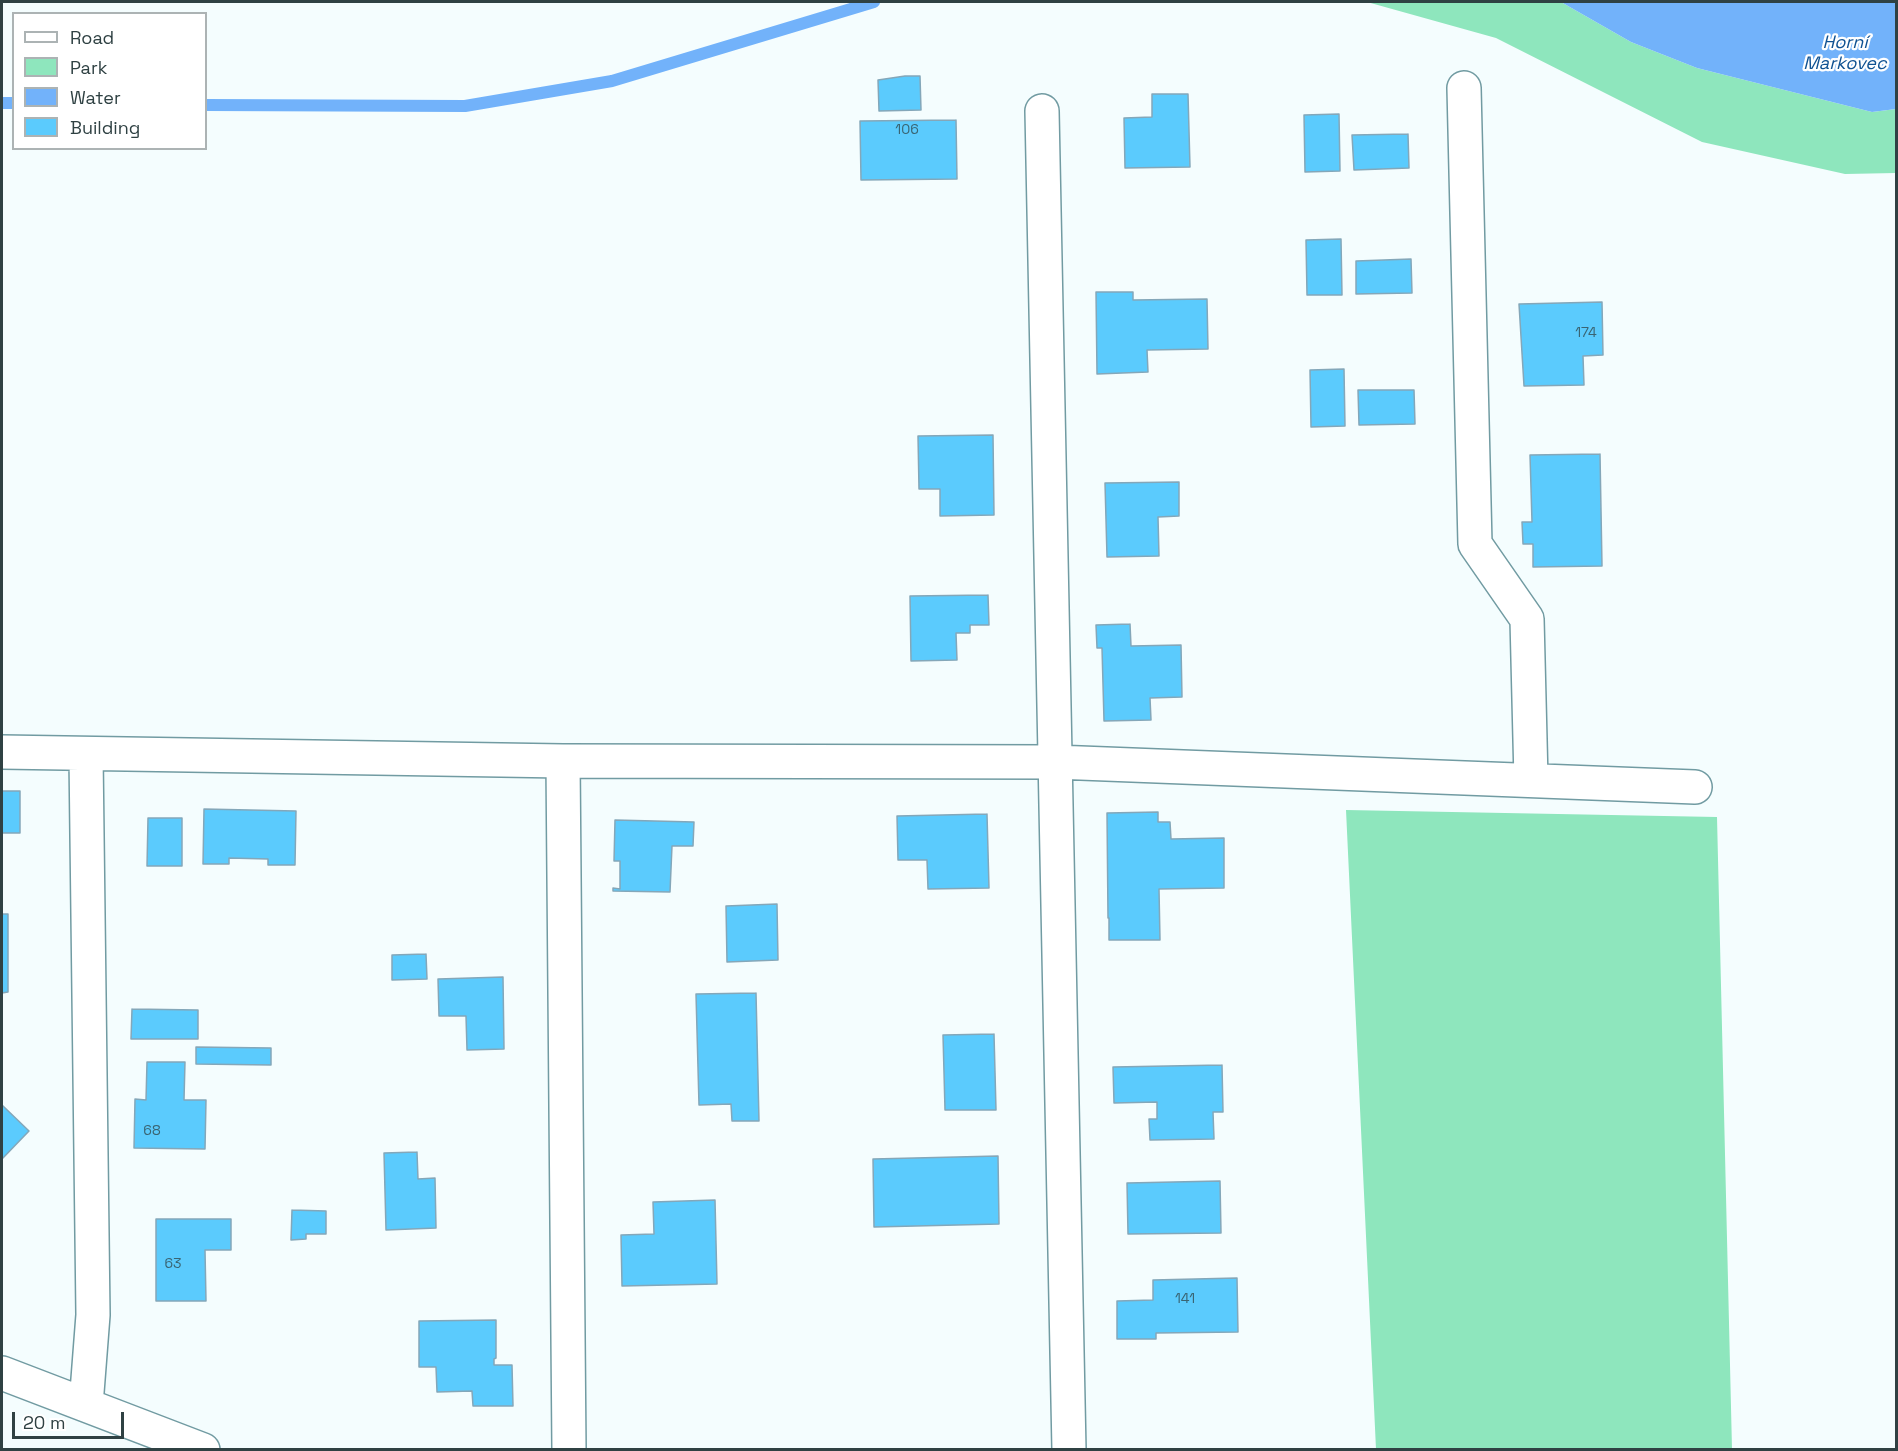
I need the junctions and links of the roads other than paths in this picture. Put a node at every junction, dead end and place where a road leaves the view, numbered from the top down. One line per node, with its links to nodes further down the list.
1 (1464, 88): 7 (street)
2 (1042, 111): 6 (street)
3 (2, 752): 4 (street)
4 (86, 755): 5 (street); 10 (street)
5 (563, 761): 6 (street); 12 (street)
6 (1055, 762): 7 (street); 13 (street)
7 (1531, 780): 8 (street)
8 (1695, 787)
9 (2, 1374): 10 (street)
10 (86, 1405): 11 (street)
11 (203, 1449)
12 (569, 1449)
13 (1069, 1449)

